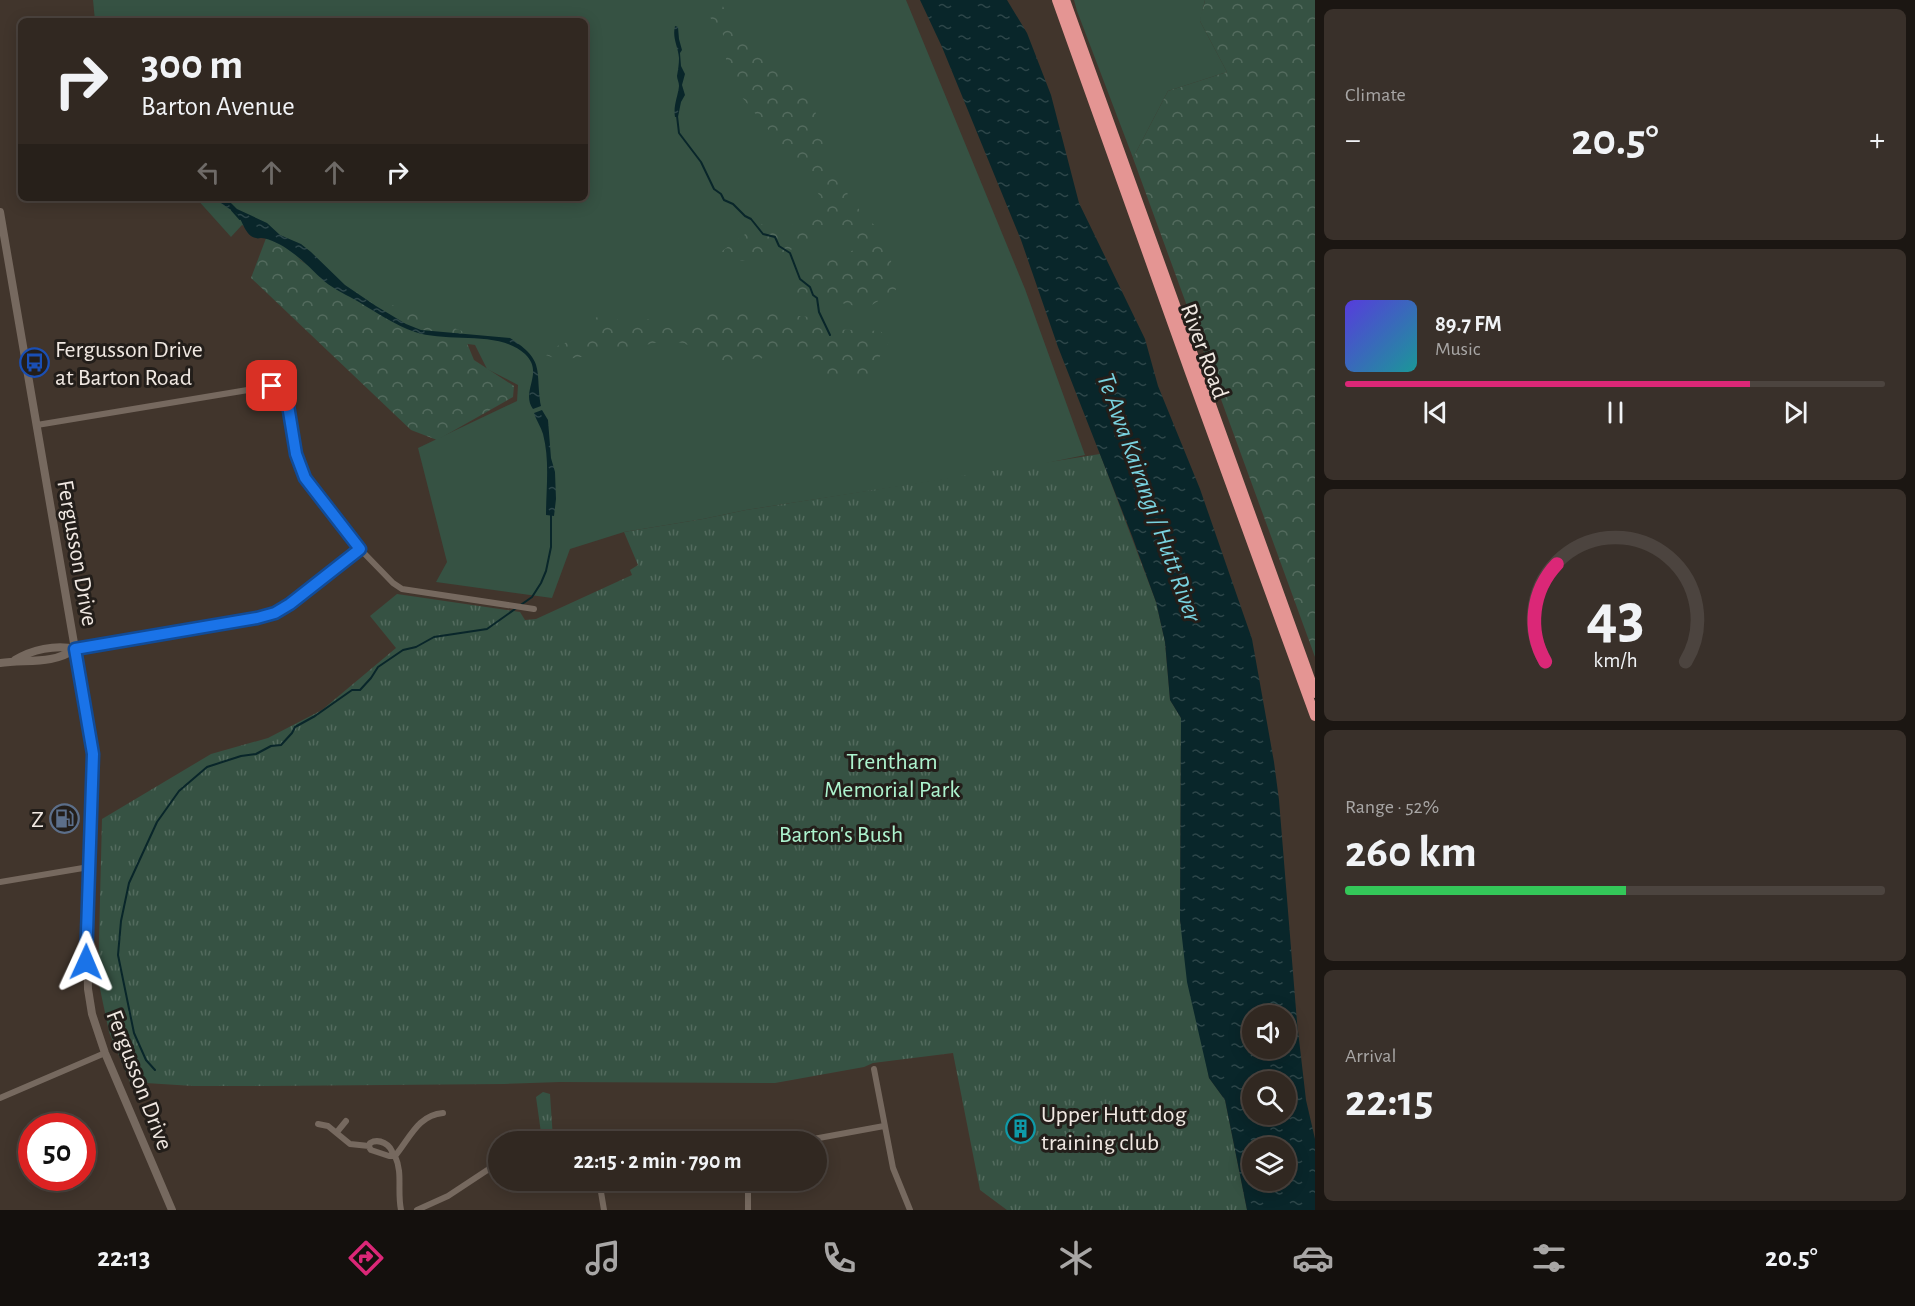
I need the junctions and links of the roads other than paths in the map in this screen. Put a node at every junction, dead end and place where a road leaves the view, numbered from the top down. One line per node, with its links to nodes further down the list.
1 (1057, 0): 10 (highway, River Road)
2 (1065, 0): 9 (highway, River Road)
3 (0, 215): 4 (main road, Fergusson Drive)
4 (37, 425): 5 (street); 7 (main road, Fergusson Drive)
5 (360, 549): 6 (street); 7 (street)
6 (534, 609)
7 (75, 649): 8 (main road); 11 (main road, Fergusson Drive)
8 (0, 663)
9 (1315, 693)
10 (1315, 716)
11 (89, 867): 12 (street); 13 (main road, Fergusson Drive)
12 (0, 882)
13 (105, 1053): 15 (street); 27 (main road, Fergusson Drive)
14 (874, 1069): 19 (street)
15 (0, 1098)
16 (443, 1113): 23 (street)
17 (346, 1120): 20 (street)
18 (318, 1124): 20 (street)
19 (884, 1126): 21 (street); 32 (street)
20 (338, 1132): 22 (street)
21 (827, 1136)
22 (369, 1146): 23 (street); 23 (street)
23 (394, 1155): 28 (street)
24 (488, 1170): 29 (street)
25 (601, 1191): 30 (street)
26 (748, 1191): 31 (street)
27 (172, 1210)
28 (401, 1210)
29 (417, 1210)
30 (604, 1210)
31 (748, 1210)
32 (910, 1210)

